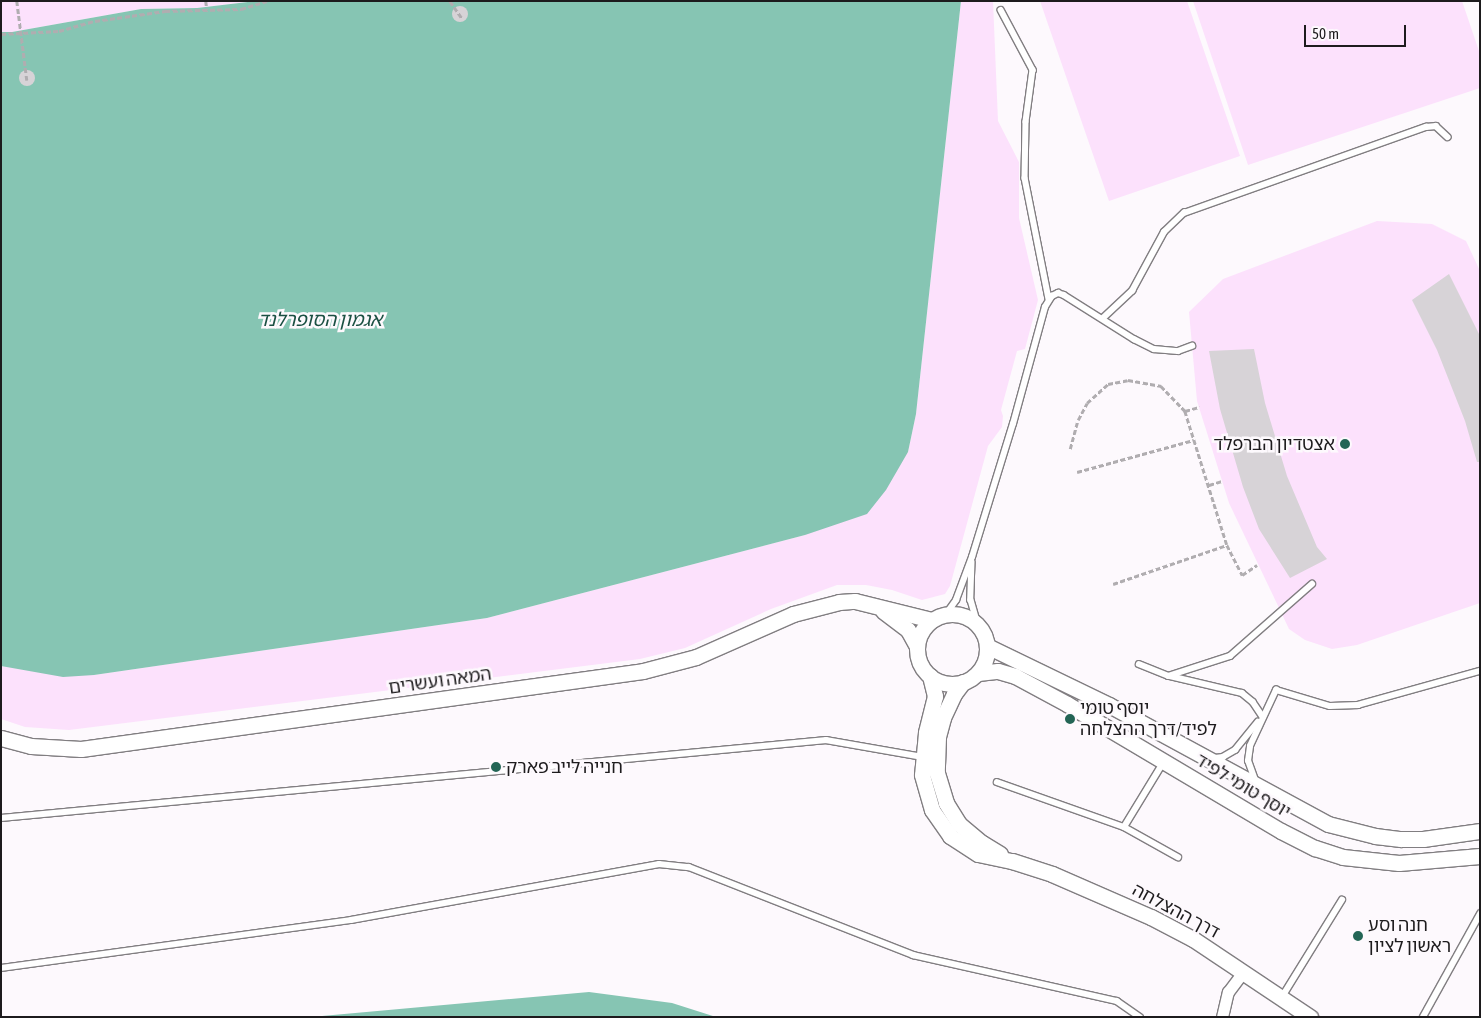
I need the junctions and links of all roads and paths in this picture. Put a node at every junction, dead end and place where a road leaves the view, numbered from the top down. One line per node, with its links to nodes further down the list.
1 (17, 1): 8 (path)
2 (206, 1): 5 (path)
3 (267, 1): 5 (path)
4 (450, 1): 7 (path)
5 (207, 10): 8 (path)
6 (1001, 10): 12 (lane)
7 (462, 18)
8 (21, 32): 9 (path); 10 (path)
9 (1, 34)
10 (28, 80)
11 (1448, 137): 13 (lane)
12 (1049, 299): 13 (lane); 23 (lane)
13 (1103, 318): 14 (lane)
14 (1192, 346)
15 (1199, 407): 16 (path)
16 (1185, 411): 17 (path); 18 (path)
17 (1194, 440): 19 (path); 21 (path)
18 (1070, 449)
19 (1077, 472)
20 (1222, 481): 21 (path)
21 (1209, 485): 22 (path)
22 (1228, 545): 24 (path); 25 (path)
23 (972, 557): 28 (lane); 29 (lane)
24 (1257, 565)
25 (1113, 584)
26 (1312, 584): 36 (lane)
27 (874, 605): 28 (street, המאה ועשרים); 30 (street, המאה ועשרים); 39 (street, המאה ועשרים)
28 (939, 617): 29 (street); 30 (street)
29 (978, 624): 31 (street)
30 (917, 646): 35 (street)
31 (988, 646): 34 (street); 41 (street, יוסף טומי לפיד)
32 (1139, 664): 36 (lane)
33 (1480, 671): 38 (lane)
34 (978, 673): 37 (street); 42 (street, יוסף טומי לפיד)
35 (930, 676): 37 (street); 40 (street, דרך ההצלחה)
36 (1168, 676): 38 (lane)
37 (963, 682): 50 (street, דרך ההצלחה)
38 (1263, 717): 41 (lane); 44 (lane)
39 (1, 738)
40 (923, 757): 45 (lane); 50 (street, דרך ההצלחה)
41 (1205, 758): 44 (street, יוסף טומי לפיד)
42 (1164, 762): 46 (lane); 48 (street, יוסף טומי לפיד)
43 (996, 782): 46 (lane)
44 (1258, 788): 47 (street, יוסף טומי לפיד)
45 (1, 818)
46 (1124, 827): 49 (lane)
47 (1480, 831)
48 (1480, 856)
49 (1178, 857)
50 (1012, 861): 54 (street, דרך ההצלחה)
51 (1342, 900): 55 (lane)
52 (1480, 914): 59 (lane)
53 (1, 968): 56 (lane)
54 (1243, 972): 55 (street, דרך ההצלחה); 57 (street)
55 (1281, 998): 58 (street, דרך ההצלחה)
56 (1140, 1017)
57 (1222, 1017)
58 (1310, 1017)
59 (1424, 1017)

